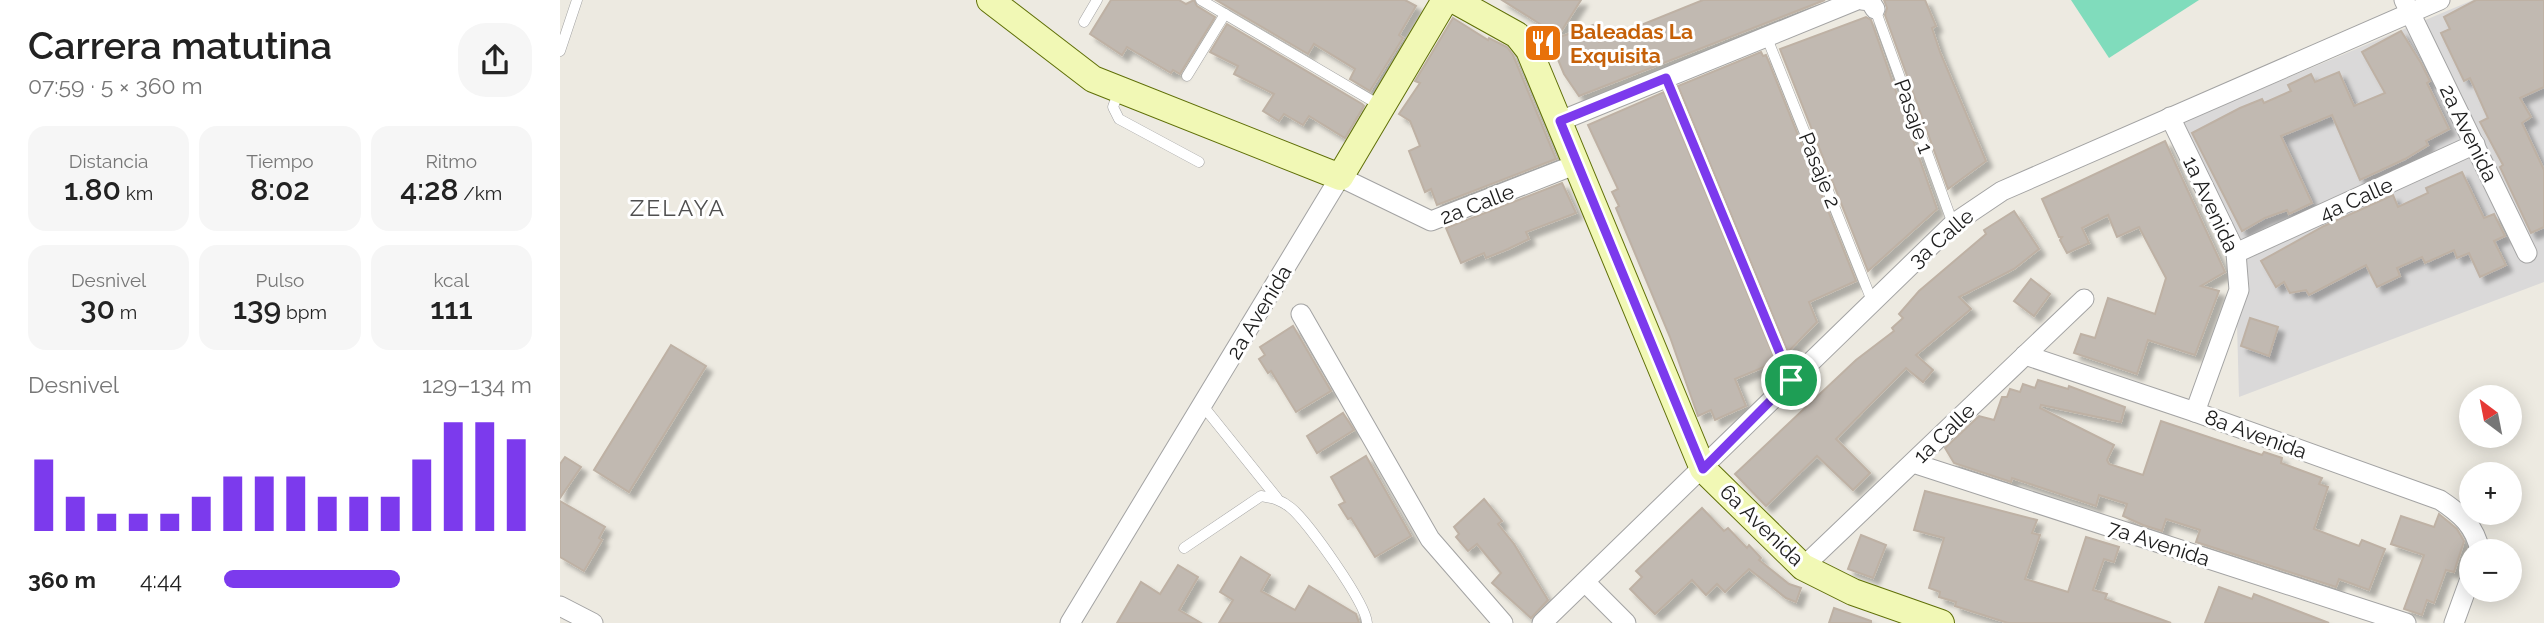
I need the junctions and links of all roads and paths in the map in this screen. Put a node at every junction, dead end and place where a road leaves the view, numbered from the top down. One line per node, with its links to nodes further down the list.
1 (576, 0): 13 (lane)
2 (990, 0): 16 (street)
3 (1097, 0): 11 (lane)
4 (1200, 0): 10 (lane)
5 (1445, 0): 17 (street, 2a Avenida)
6 (1454, 0): 19 (street)
7 (2440, 0): 9 (street, 3a Calle)
8 (1865, 3): 12 (street); 24 (lane, Pasaje 1)
9 (2407, 7): 18 (street, 3a Calle); 20 (street, 2a Avenida)
10 (1225, 14): 14 (lane); 17 (lane)
11 (1084, 22)
12 (1767, 38): 15 (street); 28 (lane, Pasaje 2)
13 (560, 51)
14 (1187, 76)
15 (1666, 78): 19 (street); 31 (lane)
16 (1120, 89): 21 (lane); 23 (street)
17 (1382, 106): 23 (street, 2a Avenida)
18 (2170, 117): 24 (street, 3a Calle); 25 (street, 1a Avenida)
19 (1560, 121): 22 (street)
20 (2475, 144): 25 (street, 4a Calle); 26 (street, 2a Avenida)
21 (1199, 162)
22 (1577, 164): 23 (street, 2a Calle); 35 (street)
23 (1340, 177): 32 (street, 2a Avenida)
24 (1953, 224): 28 (street, 3a Calle)
25 (2236, 253): 33 (street, 1a Avenida)
26 (2527, 253)
27 (2084, 299): 30 (street, 1a Calle)
28 (1872, 301): 31 (street, 3a Calle)
29 (1301, 314): 46 (street)
30 (2025, 355): 33 (street, 8a Avenida); 34 (street, 1a Calle)
31 (1791, 380): 35 (street, 3a Calle)
32 (1203, 405): 36 (lane); 44 (street, 2a Avenida)
33 (2195, 412): 37 (street, 8a Avenida)
34 (1913, 463): 39 (street, 1a Calle); 50 (street, 7a Avenida)
35 (1703, 469): 39 (street, 6a Avenida); 40 (street, 3a Calle)
36 (1277, 498): 38 (lane); 45 (lane)
37 (2476, 539)
38 (1184, 548)
39 (1803, 567): 49 (street, 6a Avenida)
40 (1585, 582): 47 (street, 3a Calle); 48 (street)
41 (2462, 602): 51 (street)
42 (560, 606): 43 (street)
43 (593, 623)
44 (1070, 623)
45 (1367, 623)
46 (1503, 623)
47 (1542, 623)
48 (1626, 623)
49 (1941, 623)
50 (2406, 623)
51 (2454, 623)

